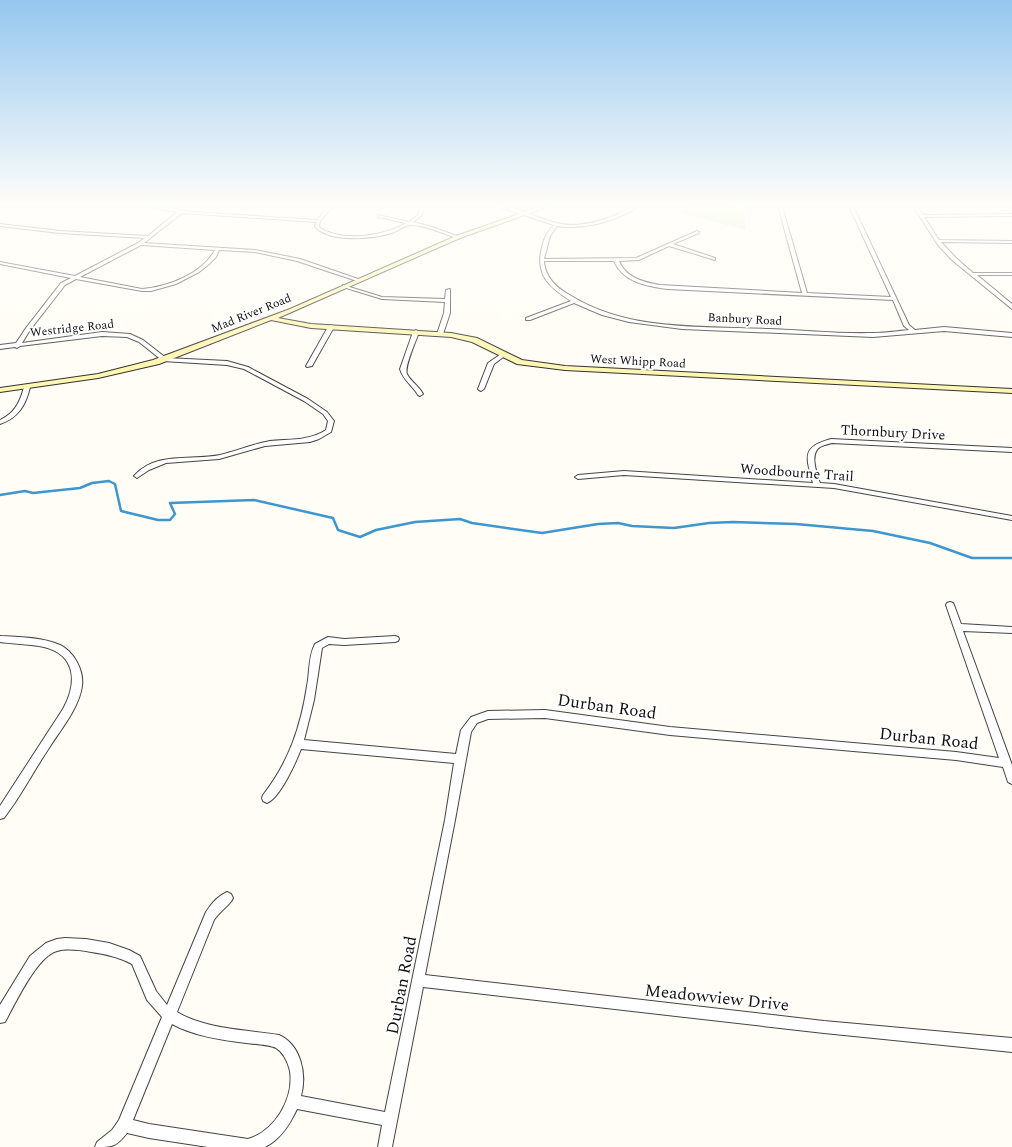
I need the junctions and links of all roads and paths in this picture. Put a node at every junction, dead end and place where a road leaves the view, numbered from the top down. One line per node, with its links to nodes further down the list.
1 (110, 260): 14 (street)
2 (210, 260): 14 (street)
3 (296, 260): 15 (street)
4 (407, 260): 15 (street, Mad River Road)
5 (542, 260): 6 (street); 21 (street, Banbury Road)
6 (616, 260): 7 (street); 18 (street)
7 (622, 260)
8 (795, 260): 18 (street)
9 (876, 260): 19 (street)
10 (955, 260): 12 (street)
11 (0, 263): 14 (street)
12 (971, 274): 13 (street); 22 (street)
13 (1012, 274)
14 (76, 277): 30 (street)
15 (360, 280): 16 (street, Mad River Road)
16 (345, 286): 20 (street); 23 (street, Mad River Road)
17 (448, 290): 20 (street)
18 (805, 295): 19 (street)
19 (894, 299): 26 (street)
20 (448, 301): 28 (street)
21 (575, 301): 24 (street); 26 (street, Banbury Road)
22 (1012, 307)
23 (270, 318): 25 (street, West Whipp Road); 33 (street, Mad River Road)
24 (528, 319)
25 (331, 327): 27 (street, West Whipp Road); 34 (street)
26 (913, 331): 29 (street, Banbury Road)
27 (416, 332): 28 (street, West Whipp Road); 39 (street)
28 (440, 334): 32 (street, West Whipp Road)
29 (1012, 335)
30 (17, 346): 31 (street, Westridge Road); 33 (street, Westridge Road)
31 (0, 347)
32 (503, 355): 36 (street); 38 (street, West Whipp Road)
33 (163, 359): 35 (street, Mad River Road); 42 (street, Mad River Road)
34 (309, 366)
35 (27, 387): 37 (street, Mad River Road); 40 (street)
36 (481, 389)
37 (0, 390)
38 (1012, 391)
39 (420, 394)
40 (0, 422)
41 (1012, 450): 44 (street, Thornbury Drive)
42 (137, 476)
43 (578, 477): 44 (street, Woodbourne Trail)
44 (818, 485): 45 (street, Woodbourne Trail)
45 (1012, 518)
46 (950, 605): 47 (street, Durban Road)
47 (958, 627): 48 (street); 53 (street, Durban Road)
48 (1012, 630)
49 (0, 639): 56 (street)
50 (395, 639): 51 (street)
51 (297, 744): 52 (street); 55 (street)
52 (460, 759): 53 (street, Durban Road); 58 (street, Durban Road)
53 (1006, 763): 54 (street)
54 (1012, 779)
55 (267, 798)
56 (0, 814)
57 (227, 898): 59 (street)
58 (418, 980): 61 (street, Meadowview Drive); 63 (street, Durban Road)
59 (170, 1014): 60 (street); 62 (street); 64 (street)
60 (0, 1017)
61 (1012, 1046)
62 (294, 1101): 63 (street); 64 (street)
63 (390, 1120): 66 (street, Durban Road)
64 (124, 1125): 65 (street)
65 (102, 1147)
66 (385, 1147)

